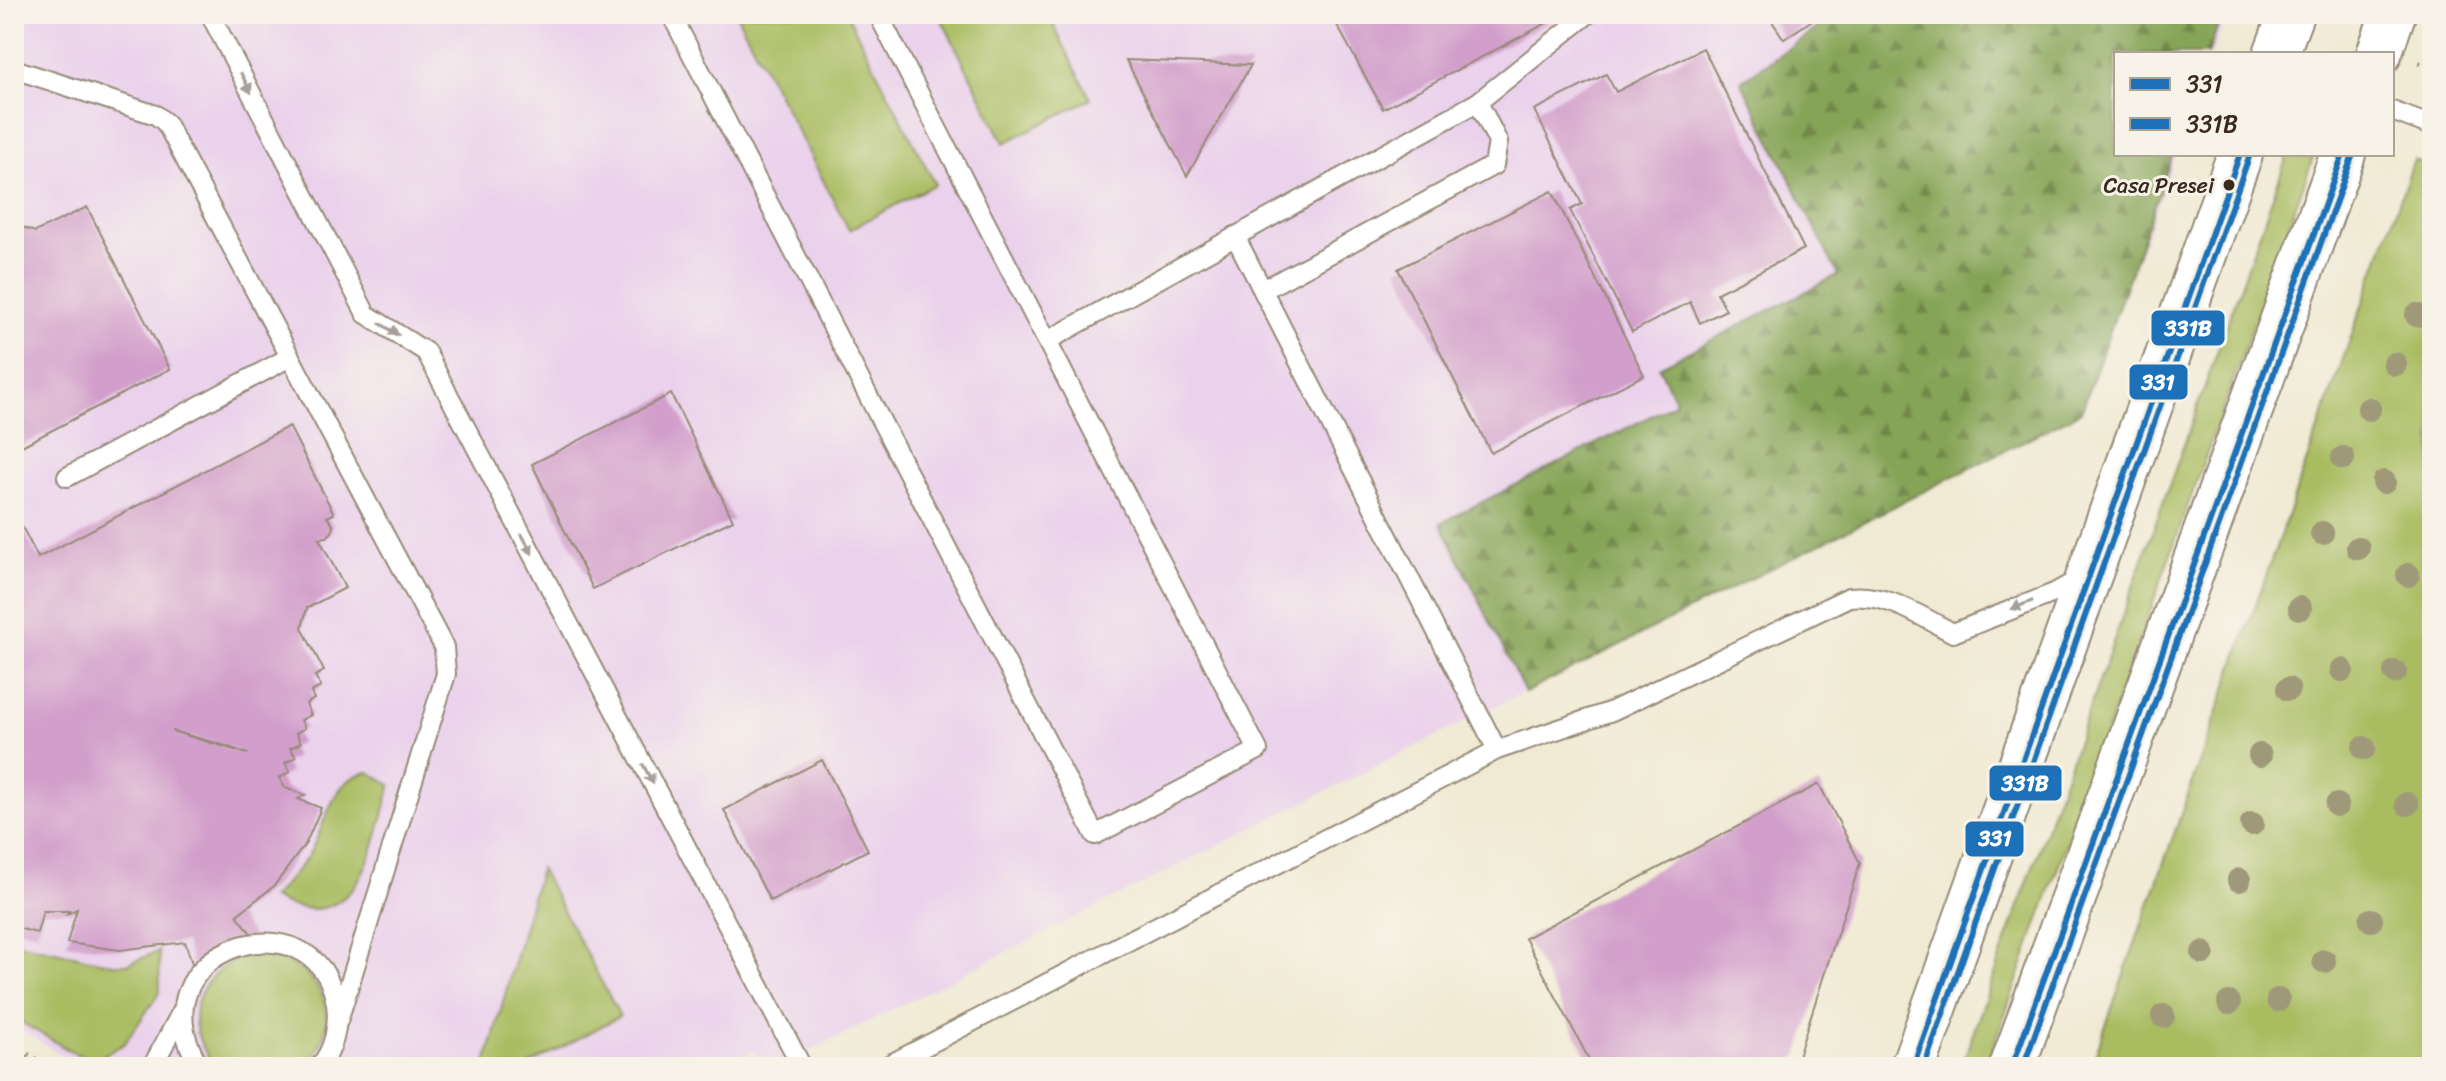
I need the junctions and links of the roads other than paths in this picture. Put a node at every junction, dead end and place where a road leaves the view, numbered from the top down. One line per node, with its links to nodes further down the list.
1 (210, 14): 27 (lane, one-way to 27)
2 (671, 14): 17 (lane)
3 (878, 14): 17 (lane)
4 (1588, 14): 10 (lane)
5 (2291, 14): 7 (main road)
6 (2393, 14): 8 (main road)
7 (2277, 52)
8 (2380, 52)
9 (14, 69): 18 (lane)
10 (1478, 102): 15 (lane); 16 (lane)
11 (2394, 112): 12 (lane)
12 (2432, 126)
13 (2239, 156): 20 (main road)
14 (2342, 156): 30 (main road)
15 (1235, 236): 16 (lane); 17 (lane)
16 (1263, 290): 21 (lane)
17 (1047, 341)
18 (288, 358): 19 (lane); 23 (lane)
19 (67, 477)
20 (2089, 574): 21 (lane, one-way to 21); 29 (main road)
21 (1497, 750): 28 (lane)
22 (183, 1008): 23 (lane); 25 (lane); 26 (lane)
23 (338, 1021): 24 (lane)
24 (323, 1065)
25 (152, 1067)
26 (200, 1067)
27 (802, 1067)
28 (885, 1067)
29 (1913, 1067)
30 (2012, 1067)

